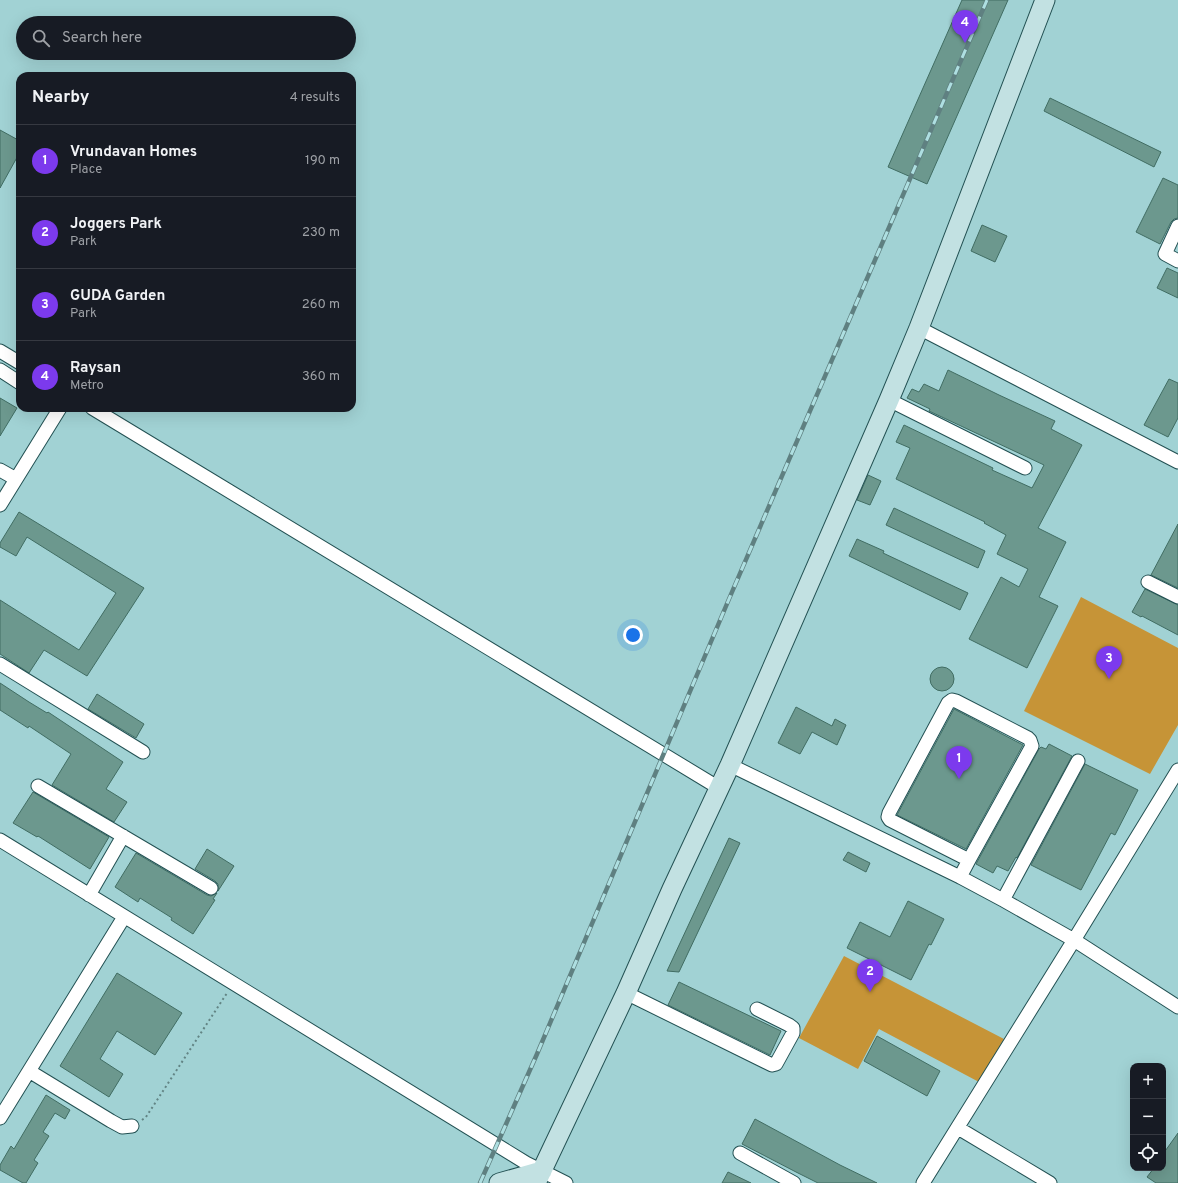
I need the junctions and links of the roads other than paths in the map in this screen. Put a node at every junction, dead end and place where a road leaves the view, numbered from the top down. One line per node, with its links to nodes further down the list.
1 (1045, 0): 4 (street)
2 (1178, 226): 3 (street)
3 (1178, 261)
4 (919, 328): 9 (street); 12 (street)
5 (0, 351): 6 (street)
6 (16, 361)
7 (0, 370): 8 (street)
8 (16, 380)
9 (889, 400): 13 (street); 22 (street)
10 (58, 412): 15 (street)
11 (99, 412): 25 (street)
12 (1178, 462)
13 (1026, 468)
14 (0, 470): 15 (street)
15 (16, 479): 16 (street)
16 (0, 505)
17 (1148, 582): 18 (street)
18 (1178, 597)
19 (0, 664): 20 (street)
20 (143, 752)
21 (1078, 761): 34 (street)
22 (730, 765): 25 (street); 29 (street)
23 (1178, 770): 36 (street)
24 (38, 786): 27 (street)
25 (719, 788): 37 (street)
26 (903, 827): 29 (street); 30 (street); 30 (street)
27 (123, 836): 32 (street); 33 (street)
28 (0, 840): 33 (street)
29 (894, 845): 31 (street)
30 (969, 860): 31 (street)
31 (960, 877): 34 (street)
32 (211, 888)
33 (89, 895): 35 (street)
34 (1003, 900): 36 (street)
35 (124, 917): 40 (street); 45 (street)
36 (1074, 940): 38 (street); 43 (street)
37 (626, 993): 39 (street); 45 (street)
38 (1178, 1007)
39 (757, 1009)
40 (29, 1071): 41 (street); 42 (street)
41 (0, 1118)
42 (132, 1126)
43 (958, 1128): 49 (street); 50 (street)
44 (740, 1153): 48 (street)
45 (539, 1177): 46 (street); 47 (street)
46 (499, 1183)
47 (566, 1183)
48 (794, 1183)
49 (923, 1183)
50 (1050, 1183)

